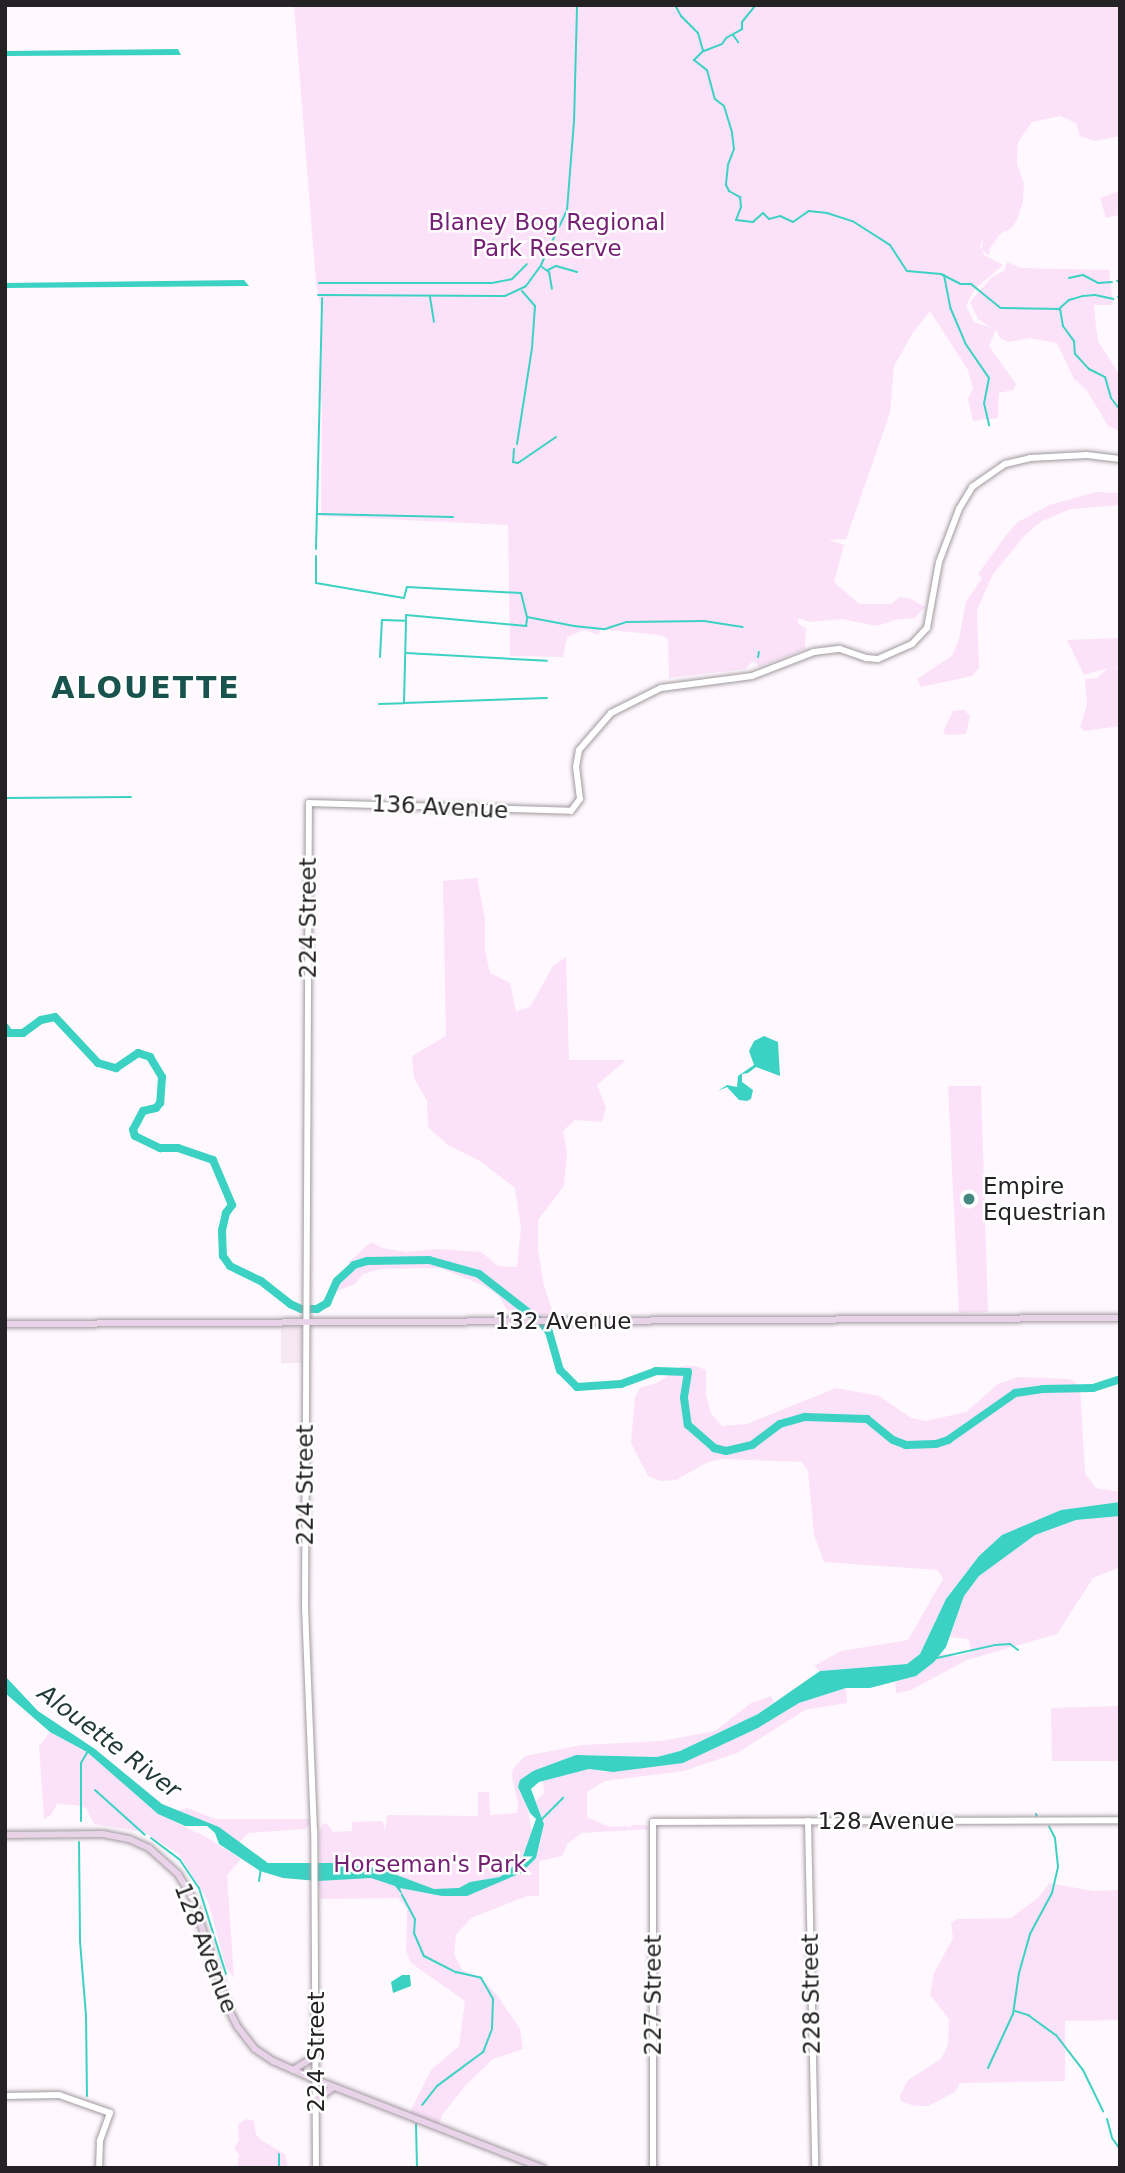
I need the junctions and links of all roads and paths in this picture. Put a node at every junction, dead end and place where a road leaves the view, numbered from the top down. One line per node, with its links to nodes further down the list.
1 (1120, 458): 2 (street, 136 Avenue)
2 (309, 803): 3 (street, 224 Street)
3 (308, 1318): 4 (main road, 132 Avenue); 5 (main road, 132 Avenue); 10 (street, 224 Street)
4 (1120, 1318)
5 (5, 1324)
6 (1120, 1819): 7 (street, 128 Avenue)
7 (808, 1821): 8 (street, 128 Avenue); 20 (street, 228 Street)
8 (653, 1822): 19 (street, 227 Street)
9 (5, 1835): 11 (main road, 128 Avenue)
10 (315, 2056): 11 (main road); 12 (street, 224 Street)
11 (293, 2070): 12 (main road, 128 Avenue)
12 (315, 2080): 13 (main road, 128 Avenue); 15 (street, 224 Street)
13 (334, 2087): 15 (main road); 18 (main road, 128 Avenue)
14 (5, 2096): 16 (street)
15 (316, 2099): 17 (street, 224 Street)
16 (99, 2168)
17 (316, 2168)
18 (543, 2168)
19 (653, 2168)
20 (815, 2168)

